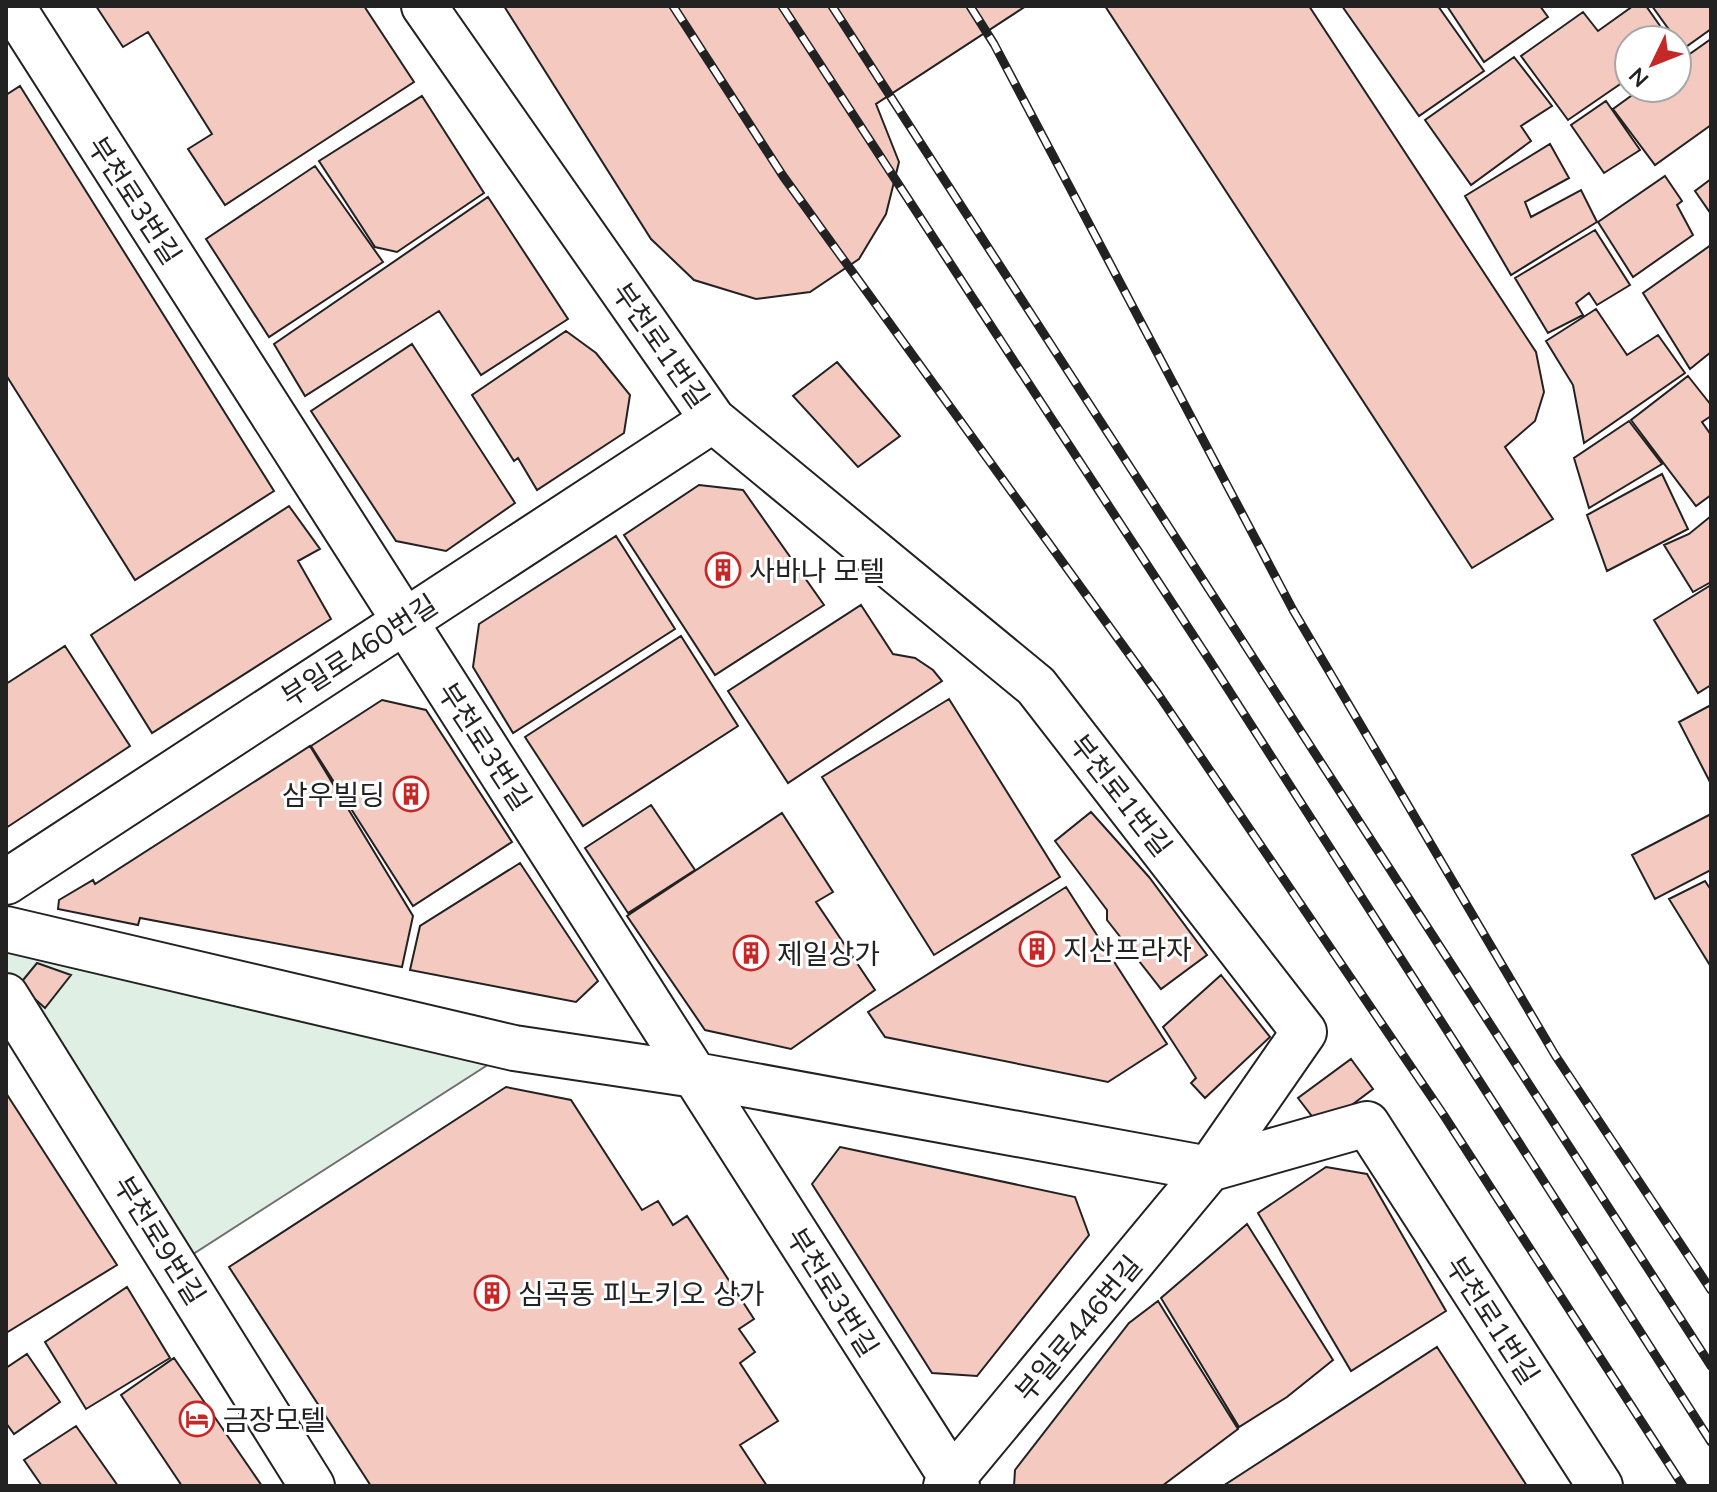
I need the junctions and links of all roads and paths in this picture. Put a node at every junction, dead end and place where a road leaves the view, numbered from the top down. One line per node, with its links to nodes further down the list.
1 (12, 6): 4 (street, 부천로3번길)
2 (424, 6): 3 (street, 부천로1번길)
3 (713, 420): 4 (street, 부일로460번길); 9 (street, 부천로1번길)
4 (404, 620): 5 (street, 부일로460번길); 8 (street, 부천로3번길)
5 (6, 882)
6 (6, 929): 8 (street)
7 (6, 996): 11 (street, 부천로9번길)
8 (695, 1075): 9 (street); 10 (street, 부천로3번길)
9 (1209, 1169): 10 (street, 부일로446번길); 12 (street, 부천로1번길)
10 (951, 1484)
11 (312, 1486)
12 (1600, 1486)

